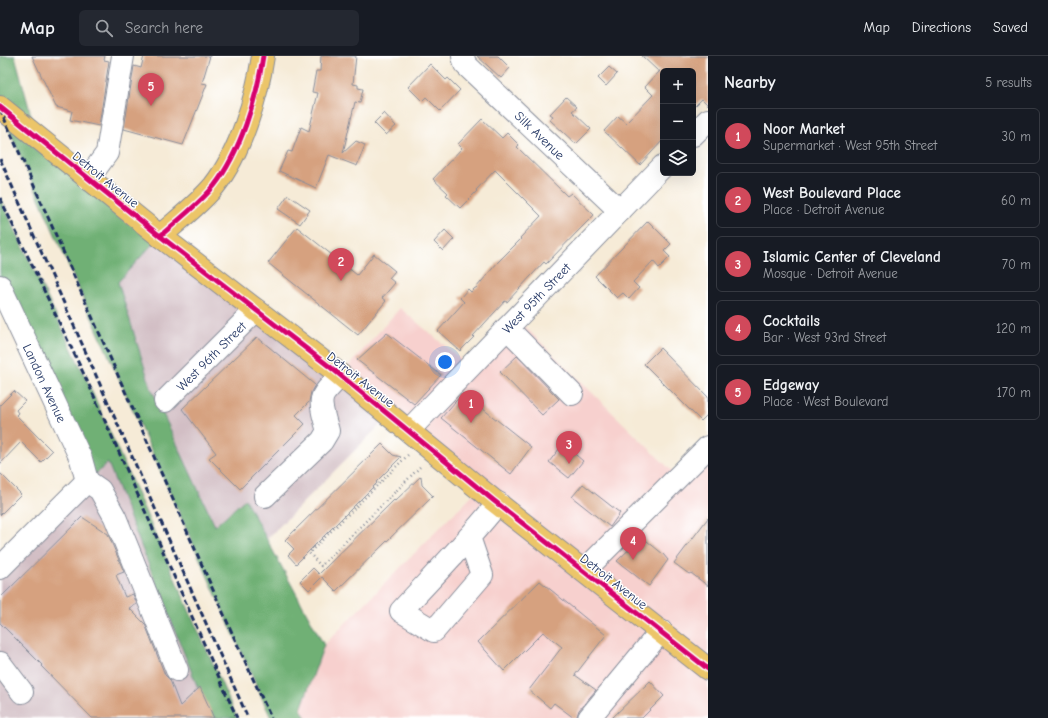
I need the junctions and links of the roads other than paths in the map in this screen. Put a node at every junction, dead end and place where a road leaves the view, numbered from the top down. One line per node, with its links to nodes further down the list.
1 (123, 56): 8 (street)
2 (263, 56): 10 (main road)
3 (467, 59): 9 (street, Silk Avenue)
4 (0, 107): 8 (main road, Detroit Avenue)
5 (708, 120): 6 (street)
6 (696, 132)
7 (660, 169): 9 (street, West 95th Street)
8 (88, 178): 10 (main road, Detroit Avenue)
9 (620, 211): 13 (street, West 95th Street)
10 (160, 236): 12 (main road, Detroit Avenue)
11 (0, 286): 19 (street, Landon Avenue)
12 (256, 310): 14 (main road, Detroit Avenue); 16 (street, West 96th Street)
13 (507, 328): 15 (street); 17 (street, West 95th Street)
14 (340, 376): 17 (main road, Detroit Avenue); 20 (street)
15 (572, 394)
16 (165, 401)
17 (409, 430): 21 (main road, Detroit Avenue)
18 (708, 447): 24 (street)
19 (87, 482): 23 (street); 28 (street)
20 (265, 496)
21 (498, 503): 22 (street); 24 (main road, Detroit Avenue)
22 (469, 537)
23 (3, 558)
24 (584, 571): 25 (main road, Detroit Avenue)
25 (661, 631): 27 (main road, Detroit Avenue); 30 (street)
26 (0, 663): 29 (street)
27 (708, 668)
28 (177, 670)
29 (22, 692)
30 (589, 718)

